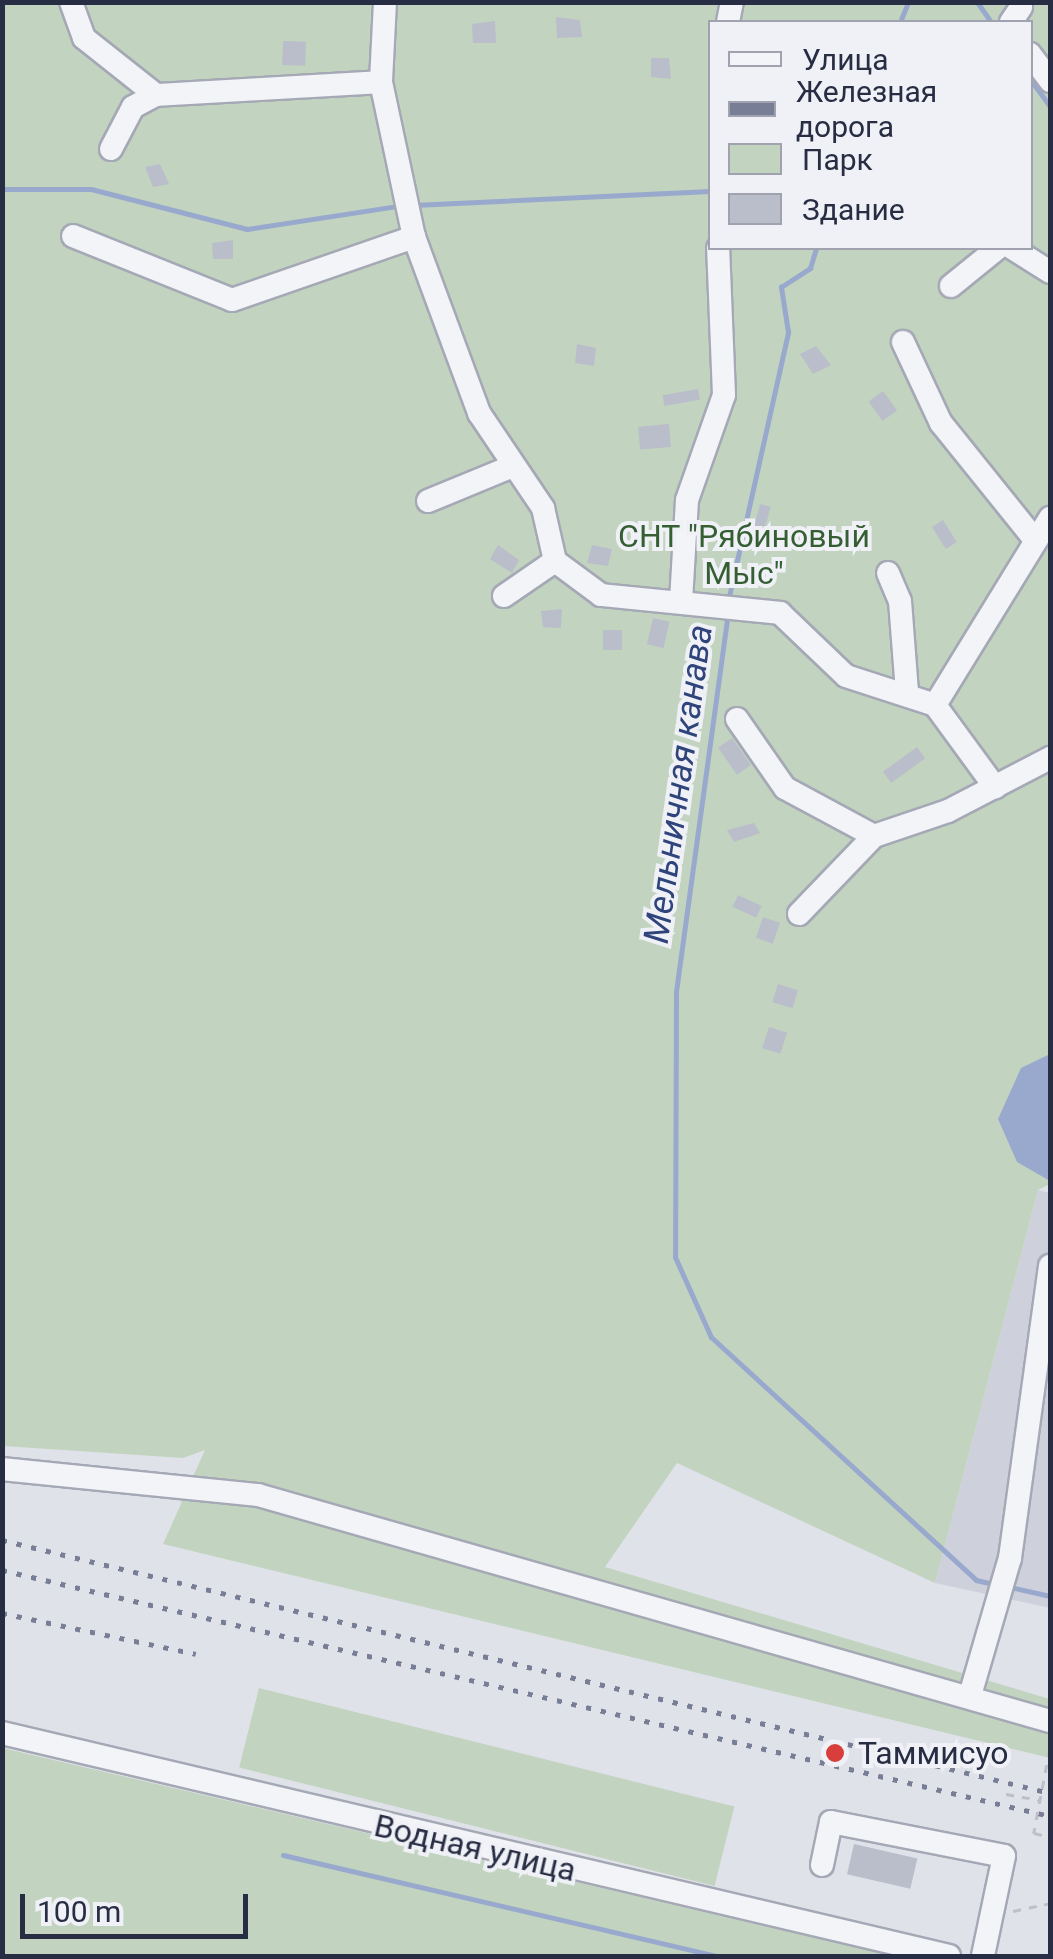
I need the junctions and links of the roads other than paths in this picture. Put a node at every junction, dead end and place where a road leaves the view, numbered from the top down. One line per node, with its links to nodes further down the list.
1 (71, 2): 6 (street)
2 (385, 2): 4 (street)
3 (1033, 58): 5 (street)
4 (380, 82): 6 (street); 9 (street)
5 (1050, 82)
6 (156, 95): 7 (street)
7 (111, 150)
8 (73, 236): 9 (street)
9 (414, 237): 16 (street)
10 (718, 250): 23 (street)
11 (996, 250): 14 (street)
12 (1015, 250): 13 (street)
13 (1050, 272)
14 (951, 286)
15 (903, 342): 19 (street)
16 (508, 468): 17 (street); 20 (street)
17 (428, 501)
18 (1050, 518): 19 (street)
19 (1036, 541): 25 (street)
20 (555, 561): 22 (street); 23 (street)
21 (888, 574): 24 (street)
22 (504, 596)
23 (681, 601): 24 (street)
24 (907, 692): 25 (street)
25 (935, 705): 28 (street)
26 (737, 720): 29 (street)
27 (1050, 758): 28 (street)
28 (995, 788): 29 (street)
29 (874, 836): 30 (street)
30 (799, 914)
31 (1050, 1266): 33 (street)
32 (2, 1469): 33 (street)
33 (971, 1692): 34 (street)
34 (1050, 1721)
35 (2, 1733): 37 (street, Водная улица)
36 (822, 1864): 38 (street)
37 (949, 1956)
38 (983, 1956)

